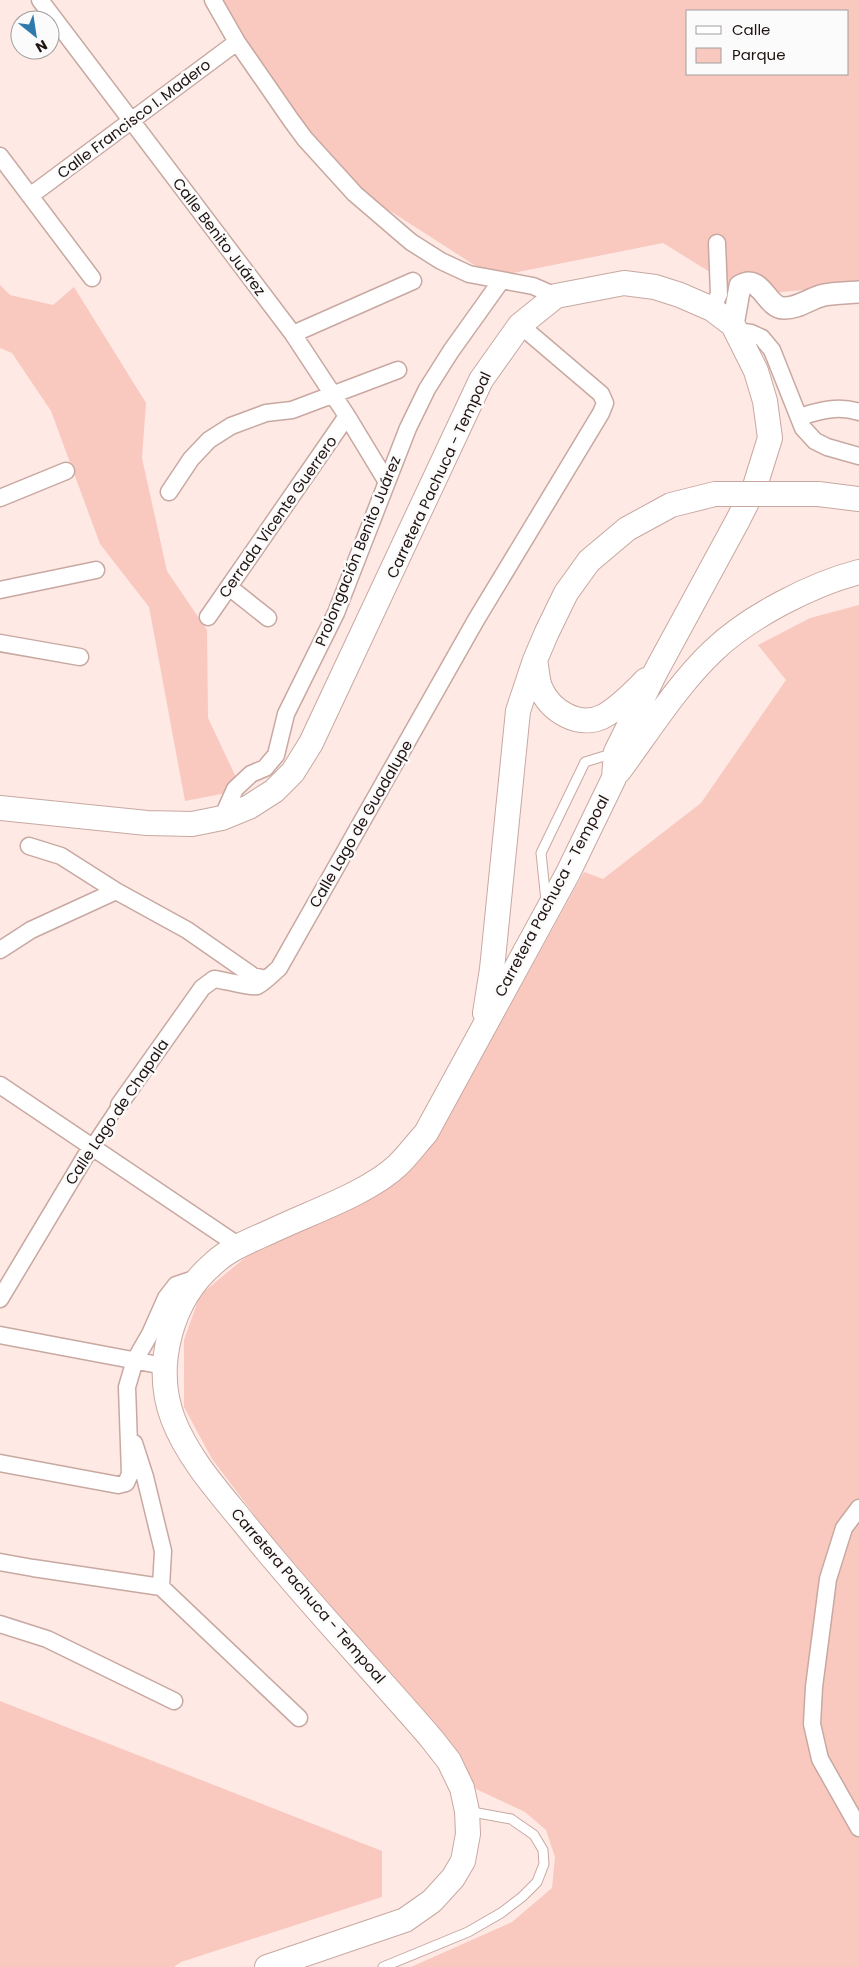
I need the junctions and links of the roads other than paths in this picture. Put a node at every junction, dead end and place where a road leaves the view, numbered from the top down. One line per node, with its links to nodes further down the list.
1 (40, 0): 4 (street, Calle Benito Juárez)
2 (213, 0): 3 (street)
3 (237, 42): 4 (street, Calle Francisco I. Madero); 10 (street)
4 (131, 121): 6 (street, Calle Francisco I. Madero); 16 (street, Calle Benito Juárez)
5 (0, 156): 6 (street)
6 (30, 196): 8 (street)
7 (717, 243): 13 (street)
8 (92, 278)
9 (414, 281): 16 (street)
10 (502, 281): 12 (street); 24 (street, Prolongación Benito Juárez)
11 (859, 292): 15 (street)
12 (556, 296): 13 (main road, Carretera Pachuca - Tempoal); 14 (main road, Carretera Pachuca - Tempoal)
13 (712, 309): 15 (main road, Carretera Pachuca - Tempoal)
14 (520, 325): 41 (main road, Carretera Pachuca - Tempoal); 46 (street, Calle Lago de Guadalupe)
15 (734, 328): 21 (street); 37 (main road, Carretera Pachuca - Tempoal)
16 (292, 334): 18 (street, Calle Benito Juárez)
17 (398, 370): 18 (street)
18 (334, 396): 20 (street, Calle Benito Juárez); 25 (street)
19 (859, 412): 21 (street)
20 (347, 416): 24 (street, Calle Benito Juárez); 30 (street, Cerrada Vicente Guerrero)
21 (799, 417): 22 (street)
22 (859, 456)
23 (66, 471): 26 (street)
24 (387, 482): 41 (street, Prolongación Benito Juárez)
25 (169, 492)
26 (0, 498)
27 (859, 499): 36 (main road, bridge)
28 (96, 570): 31 (street)
29 (859, 572): 39 (main road)
30 (229, 587): 32 (street, Cerrada Vicente Guerrero); 33 (street)
31 (0, 590)
32 (208, 618)
33 (268, 618)
34 (0, 643): 35 (street)
35 (80, 657)
36 (535, 660): 37 (main road); 47 (main road)
37 (656, 671): 38 (main road, Carretera Pachuca - Tempoal)
38 (616, 752): 39 (main road, Carretera Pachuca - Tempoal); 44 (lane)
39 (614, 778): 44 (main road, Carretera Pachuca - Tempoal)
40 (0, 808): 41 (main road, Carretera Pachuca - Tempoal)
41 (222, 818)
42 (29, 846): 43 (street)
43 (116, 891): 45 (street); 46 (street)
44 (547, 911): 47 (main road, Carretera Pachuca - Tempoal)
45 (0, 950)
46 (266, 978): 49 (street, Calle Lago de Chapala)
47 (482, 1028): 51 (main road, Carretera Pachuca - Tempoal)
48 (0, 1085): 50 (street)
49 (119, 1105): 50 (street, Calle Lago de Chapala)
50 (92, 1147): 51 (street); 53 (street, Calle Lago de Chapala)
51 (239, 1246): 52 (main road, Carretera Pachuca - Tempoal)
52 (197, 1278): 55 (street); 56 (main road, Carretera Pachuca - Tempoal)
53 (0, 1299)
54 (0, 1335): 55 (street)
55 (135, 1360): 56 (street); 57 (street)
56 (164, 1366): 65 (main road, Carretera Pachuca - Tempoal)
57 (128, 1425): 58 (street); 61 (street)
58 (0, 1463)
59 (859, 1508): 66 (street)
60 (0, 1562): 61 (street)
61 (162, 1587): 64 (street)
62 (0, 1624): 63 (street)
63 (174, 1701)
64 (299, 1718)
65 (467, 1811): 67 (main road, Carretera Pachuca - Tempoal); 68 (lane)
66 (859, 1828)
67 (267, 1967)
68 (383, 1967)

